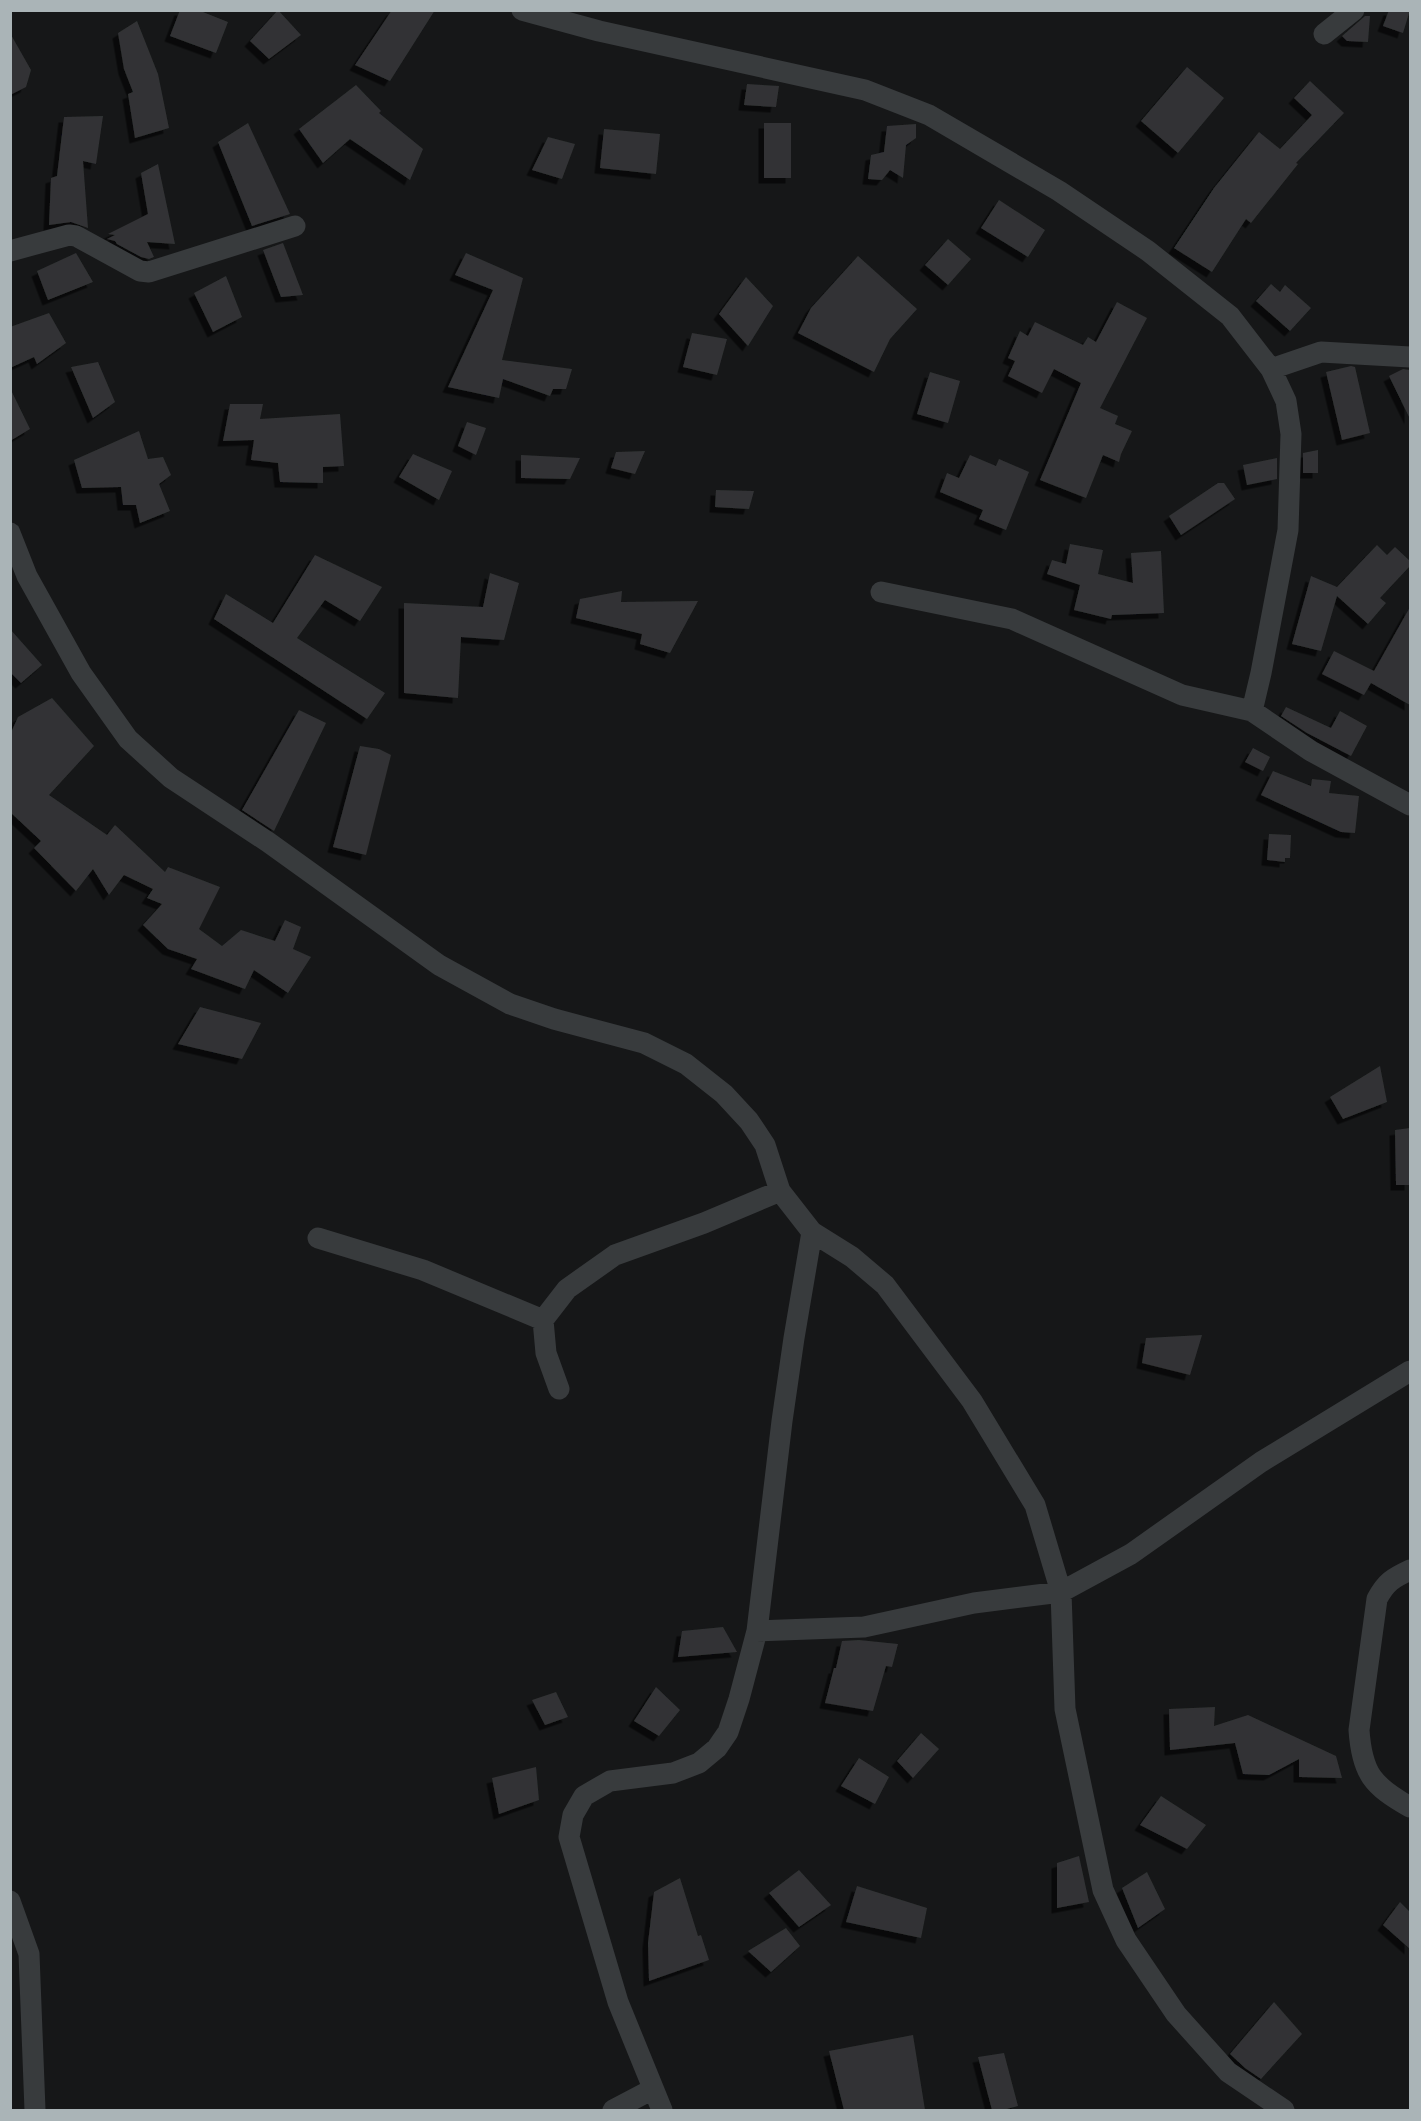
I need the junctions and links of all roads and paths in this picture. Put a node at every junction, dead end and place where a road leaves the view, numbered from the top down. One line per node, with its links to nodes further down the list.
1 (522, 10): 7 (street)
2 (1354, 10): 3 (street)
3 (1324, 34)
4 (295, 226): 5 (street)
5 (10, 251)
6 (1410, 357): 7 (street)
7 (1271, 369): 10 (street)
8 (10, 533): 12 (street)
9 (881, 592): 10 (street)
10 (1252, 711): 11 (street)
11 (1410, 805)
12 (780, 1191): 13 (street); 15 (street)
13 (812, 1232): 19 (street); 20 (street)
14 (318, 1238): 15 (street)
15 (543, 1320): 17 (street)
16 (1410, 1371): 19 (street)
17 (559, 1389)
18 (1410, 1570): 21 (street)
19 (1061, 1592): 20 (street); 27 (street)
20 (758, 1631): 23 (street)
21 (1410, 1807)
22 (10, 1901): 24 (street)
23 (653, 2089): 25 (street); 26 (street)
24 (35, 2110)
25 (613, 2110)
26 (662, 2110)
27 (1284, 2110)

